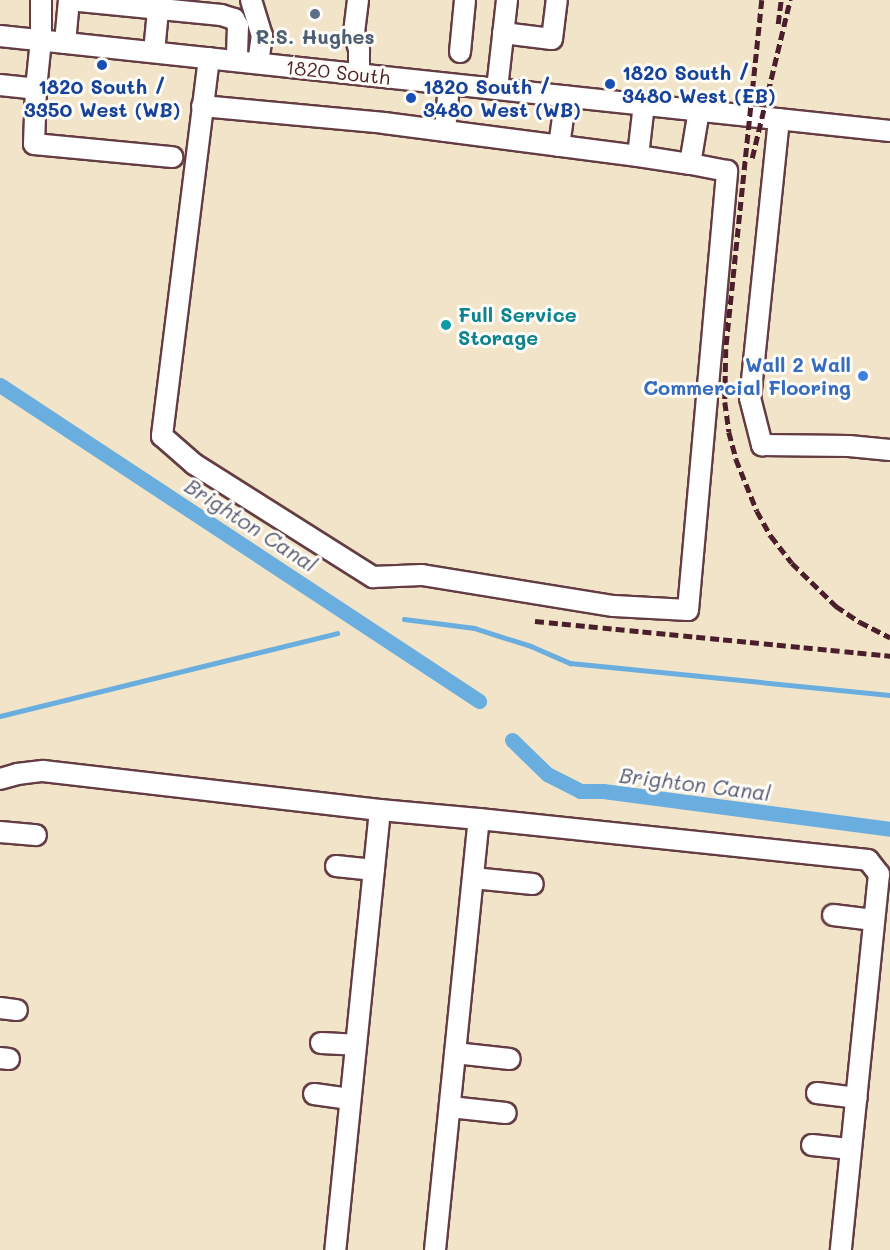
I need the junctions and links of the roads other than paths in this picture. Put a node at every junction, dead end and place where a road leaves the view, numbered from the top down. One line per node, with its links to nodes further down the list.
1 (41, 0): 10 (street)
2 (251, 0): 16 (street)
3 (358, 0): 17 (street)
4 (465, 0): 13 (street)
5 (507, 0): 8 (street)
6 (557, 0): 8 (street)
7 (159, 5): 11 (street); 12 (street); 15 (street)
8 (503, 33): 21 (street)
9 (0, 36): 10 (street, 1820 South)
10 (41, 40): 11 (street, 1820 South); 20 (street)
11 (65, 43): 12 (street, 1820 South)
12 (153, 52): 14 (street, 1820 South)
13 (460, 52)
14 (208, 58): 15 (street, 1820 South); 24 (street)
15 (237, 61): 16 (street, 1820 South)
16 (258, 63): 17 (street, 1820 South)
17 (359, 74): 18 (street, 1820 South)
18 (449, 84): 21 (street, 1820 South); 27 (street)
19 (0, 85): 20 (street)
20 (36, 89): 31 (street)
21 (497, 89): 22 (street, 1820 South)
22 (566, 96): 23 (street, 1820 South); 29 (street)
23 (644, 104): 25 (street, 1820 South); 30 (street)
24 (202, 106): 27 (street); 32 (street)
25 (699, 110): 26 (street, 1820 South); 32 (street)
26 (779, 119): 28 (street, 1820 South); 33 (street)
27 (445, 131): 29 (street)
28 (890, 131)
29 (559, 146): 30 (street)
30 (638, 156): 32 (street)
31 (172, 157)
32 (690, 164)
33 (890, 450)
34 (0, 779): 35 (street)
35 (380, 810): 36 (street); 40 (street)
36 (479, 819): 41 (street); 44 (street)
37 (0, 832): 38 (street)
38 (36, 835)
39 (336, 866): 40 (street)
40 (374, 870): 46 (street)
41 (473, 878): 42 (street); 47 (street)
42 (533, 884)
43 (833, 915): 44 (street)
44 (874, 920): 51 (street)
45 (321, 1042): 46 (street)
46 (356, 1046): 52 (street)
47 (455, 1053): 48 (street); 53 (street)
48 (510, 1059)
49 (314, 1094): 52 (street)
50 (817, 1094): 51 (street)
51 (857, 1098): 56 (street)
52 (350, 1099): 57 (street)
53 (450, 1107): 54 (street); 58 (street)
54 (506, 1113)
55 (812, 1145): 56 (street)
56 (851, 1149): 59 (street)
57 (335, 1250)
58 (435, 1250)
59 (841, 1250)

